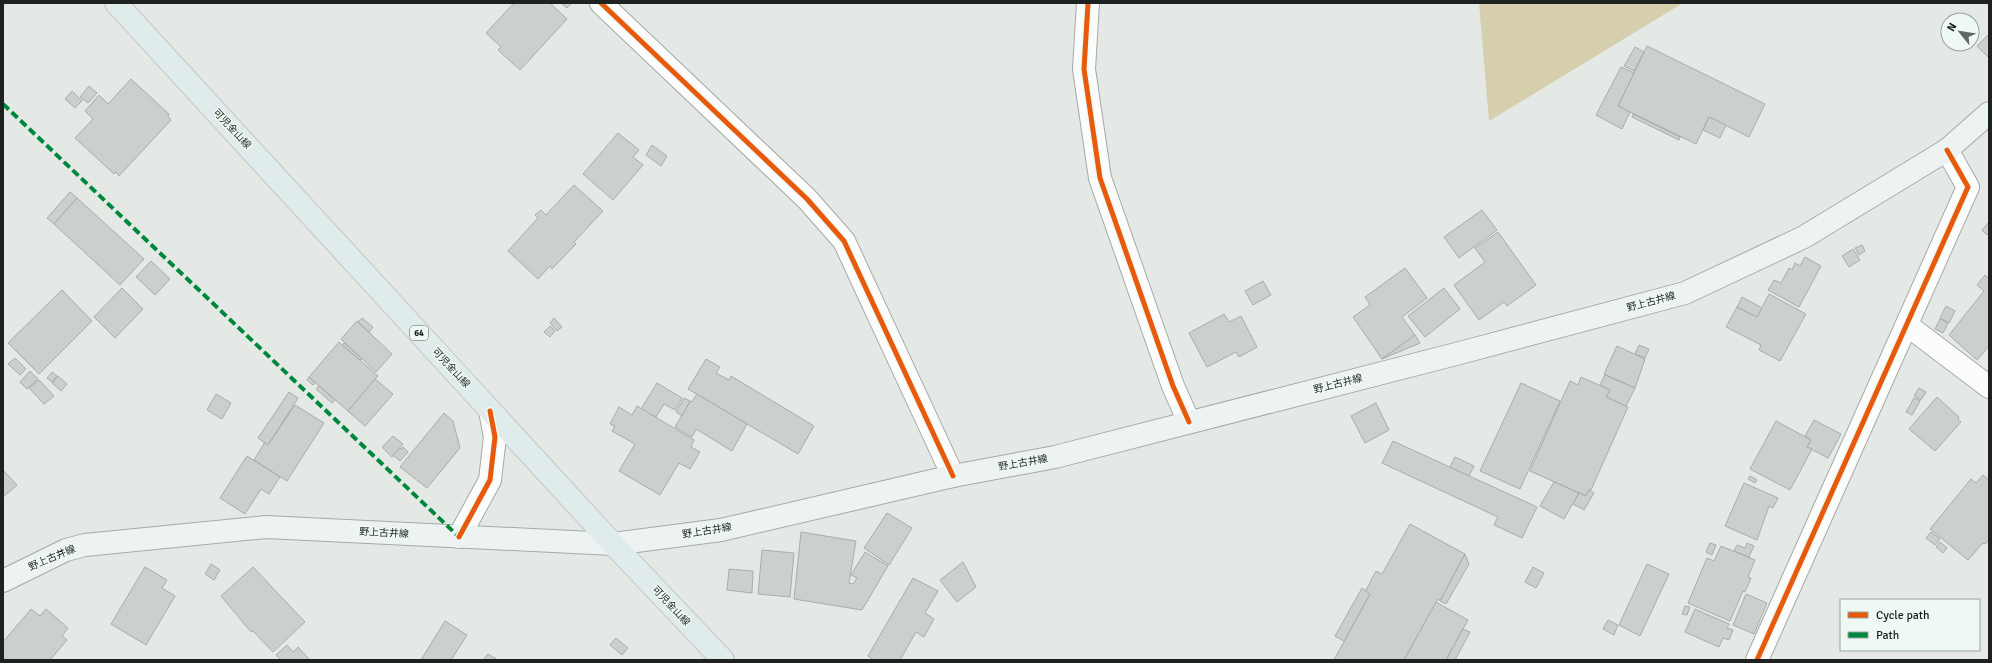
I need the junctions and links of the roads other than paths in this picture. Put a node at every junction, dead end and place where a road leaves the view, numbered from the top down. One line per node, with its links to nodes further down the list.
1 (116, 3): 8 (main road, 可児金山線 / 64)
2 (601, 3): 10 (street)
3 (1088, 3): 9 (street)
4 (1989, 113): 5 (main road, 野上古井線)
5 (1947, 150): 6 (street); 9 (main road, 野上古井線)
6 (1907, 325): 7 (street); 15 (street)
7 (1989, 387)
8 (490, 411): 11 (street); 12 (main road, 可児金山線 / 64)
9 (1189, 422): 10 (main road, 野上古井線)
10 (953, 476): 12 (main road, 野上古井線)
11 (459, 537): 12 (main road, 野上古井線); 13 (main road, 野上古井線)
12 (613, 544): 14 (main road, 可児金山線 / 64)
13 (4, 579)
14 (723, 660)
15 (1757, 660)

